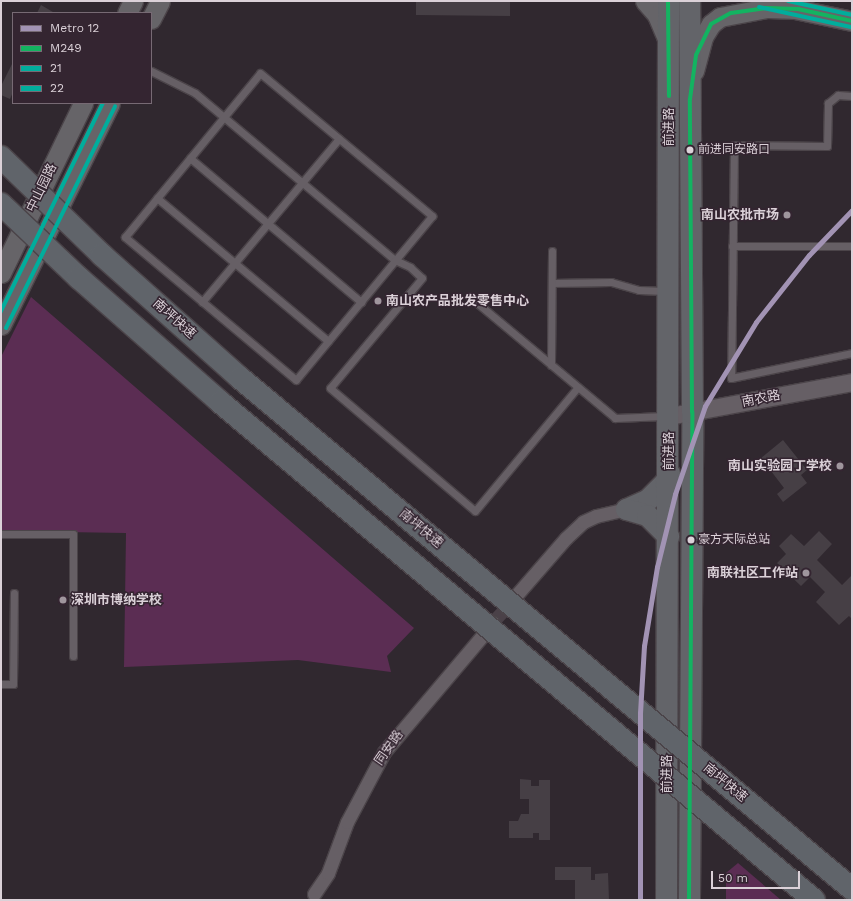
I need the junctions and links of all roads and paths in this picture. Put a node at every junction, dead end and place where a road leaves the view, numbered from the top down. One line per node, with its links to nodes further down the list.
1 (133, 1): 8 (main road)
2 (160, 1): 9 (main road)
3 (645, 1): 11 (main road)
4 (668, 1): 11 (main road, 前进路)
5 (689, 1): 14 (main road, 前进路)
6 (760, 1): 7 (main road)
7 (798, 9): 10 (main road); 14 (main road)
8 (128, 12)
9 (152, 17)
10 (852, 21)
11 (668, 44): 32 (main road, 前进路)
12 (152, 72): 17 (lane)
13 (852, 96): 25 (lane)
14 (690, 99): 42 (main road, 前进路)
15 (83, 104): 30 (main road, 中山园路)
16 (110, 104): 36 (main road, 中山园路)
17 (224, 117): 18 (lane); 20 (lane); 21 (lane)
18 (339, 139): 21 (lane); 28 (lane)
19 (1, 157): 54 (highway, 南坪快速, bridge)
20 (190, 158): 22 (lane); 24 (lane)
21 (302, 182): 24 (lane); 28 (lane)
22 (157, 198): 29 (lane); 34 (lane)
23 (1, 204): 58 (highway, bridge)
24 (268, 224): 29 (lane); 35 (lane)
25 (732, 246): 26 (lane); 38 (lane)
26 (852, 246)
27 (552, 251): 31 (lane)
28 (395, 260): 35 (lane); 41 (lane)
29 (235, 263): 34 (lane); 37 (lane)
30 (3, 265)
31 (552, 283): 32 (lane); 39 (lane)
32 (669, 291): 43 (main road, 前进路)
33 (470, 297): 39 (lane)
34 (202, 302): 37 (lane)
35 (361, 302): 37 (lane)
36 (1, 324)
37 (328, 341)
38 (852, 353)
39 (551, 365): 41 (lane)
40 (852, 382): 42 (street, 南农路)
41 (578, 387): 43 (lane)
42 (692, 412): 43 (street, 南农路); 57 (main road, 前进路)
43 (669, 416): 44 (main road, 前进路)
44 (669, 473): 45 (main road); 47 (main road, 前进路)
45 (626, 510): 47 (main road); 49 (street)
46 (1, 534): 51 (lane)
47 (668, 536): 56 (main road, 前进路)
48 (14, 593): 52 (lane)
49 (505, 609)
50 (494, 621): 55 (street, 同安路)
51 (73, 656)
52 (1, 684)
53 (759, 850): 59 (street)
54 (852, 889)
55 (314, 894)
56 (666, 900)
57 (689, 900)
58 (814, 900)
59 (819, 900)

